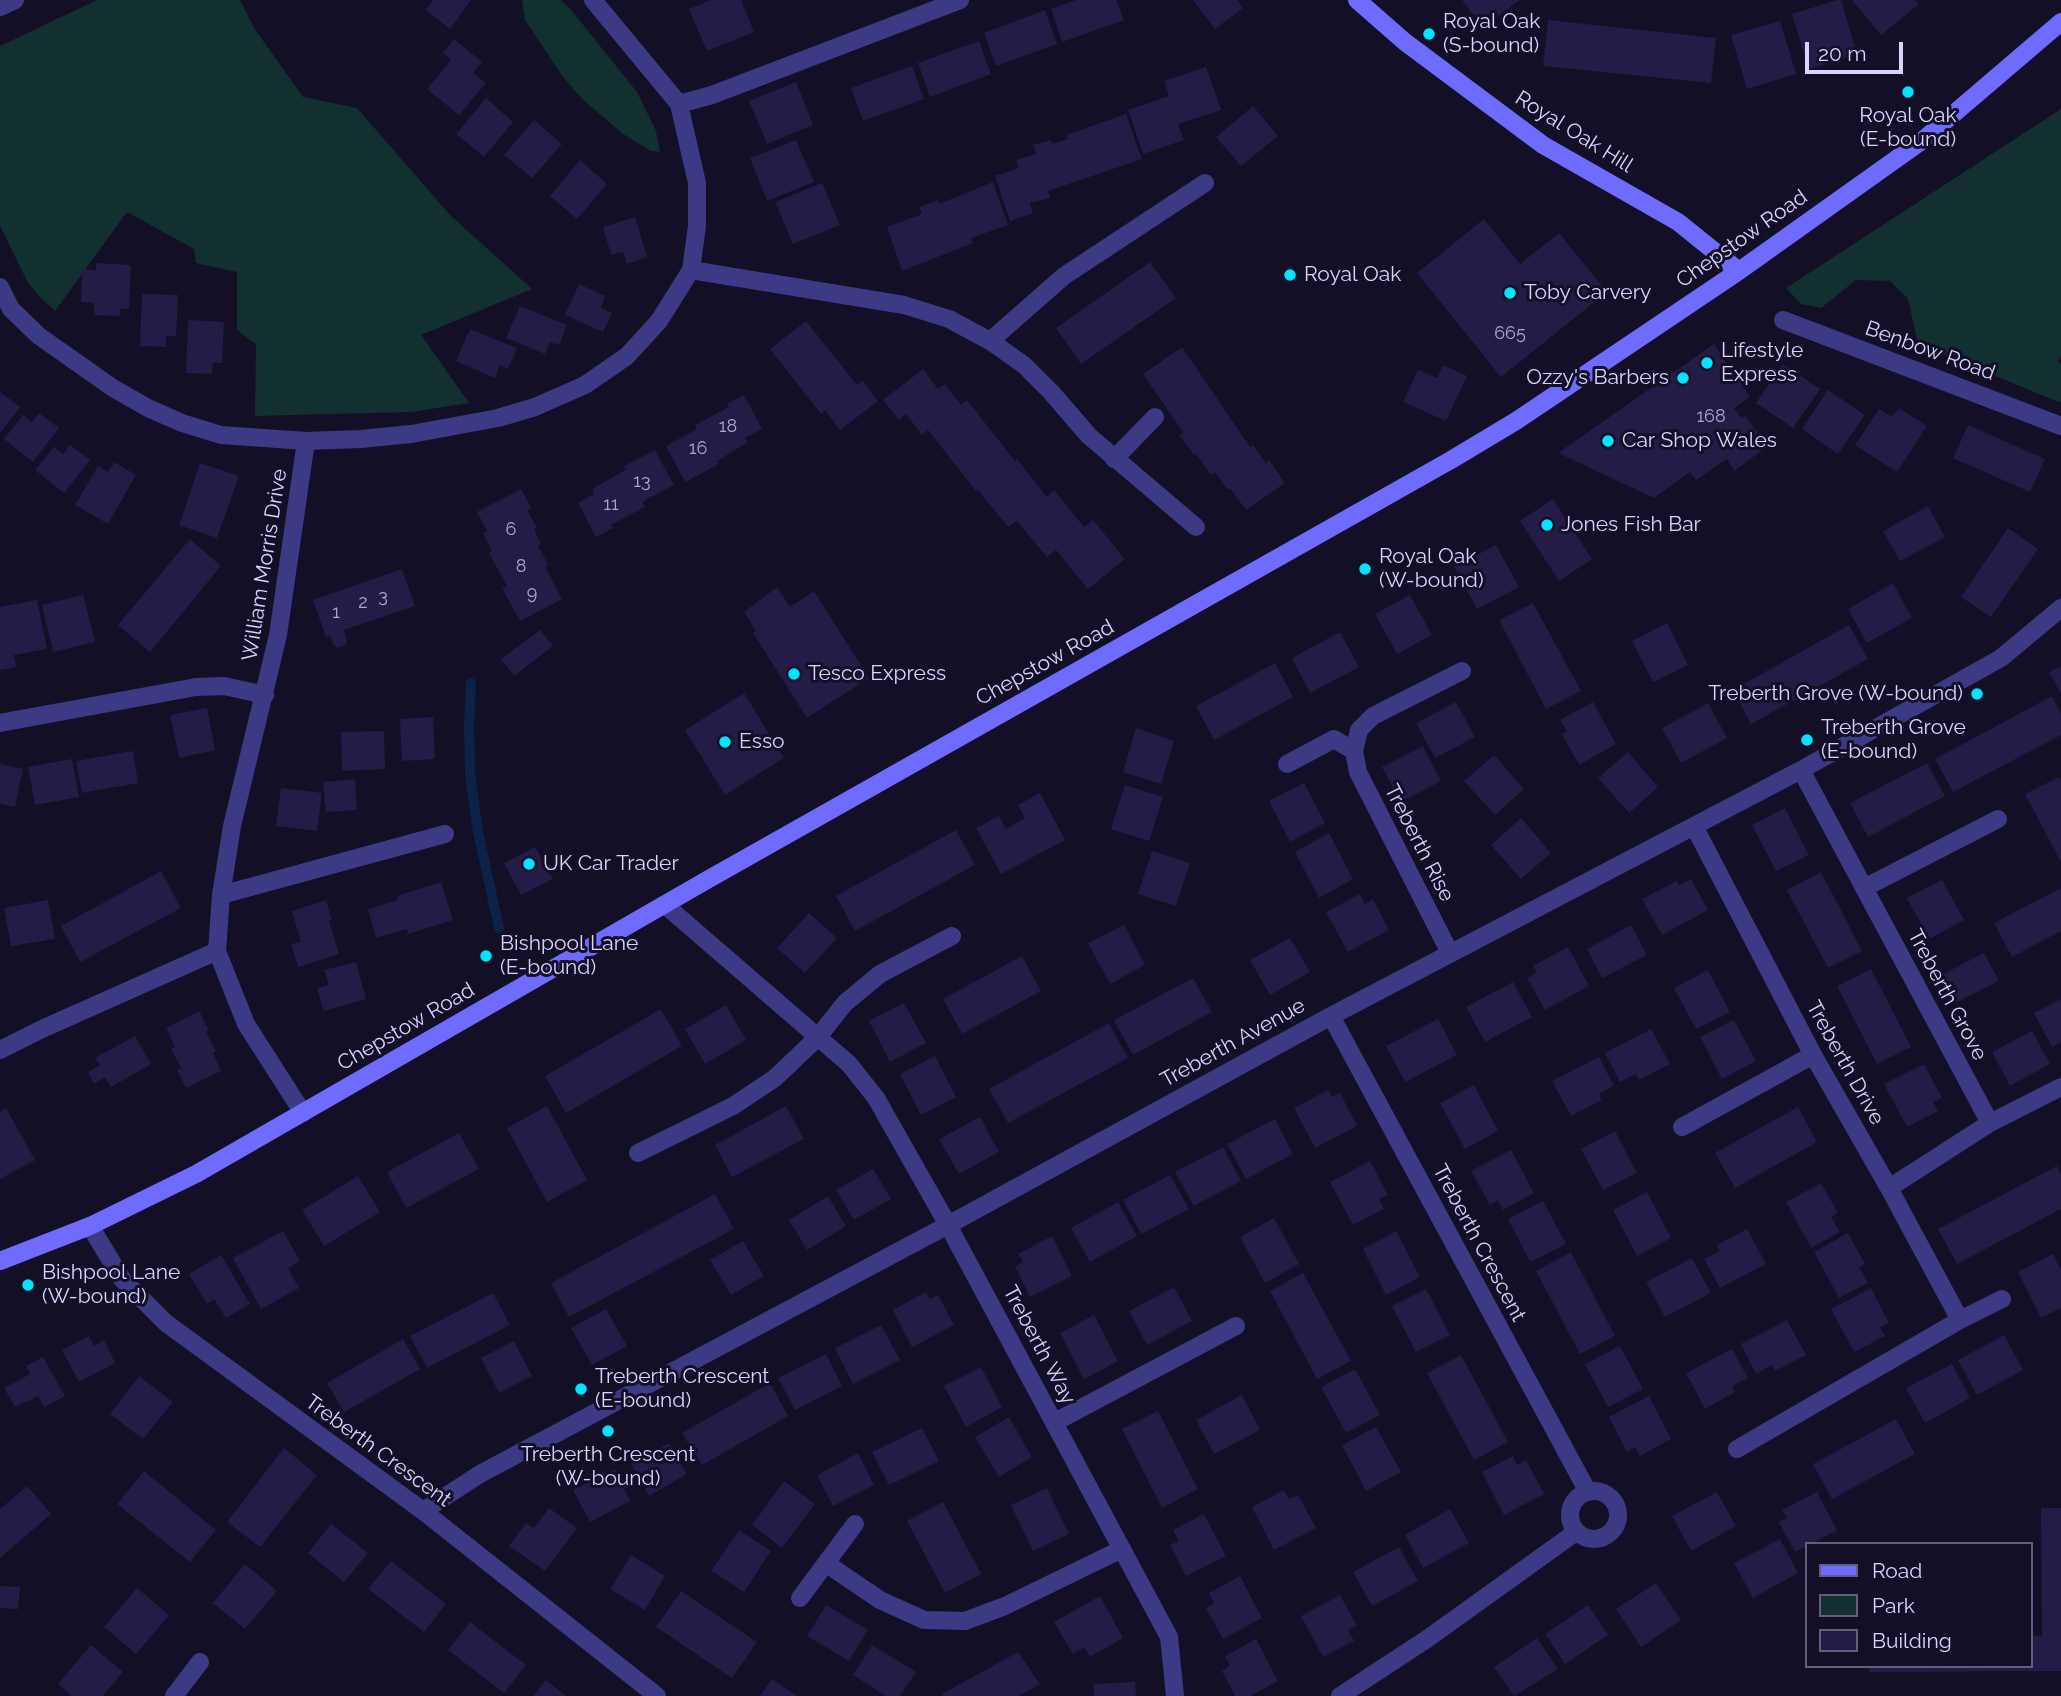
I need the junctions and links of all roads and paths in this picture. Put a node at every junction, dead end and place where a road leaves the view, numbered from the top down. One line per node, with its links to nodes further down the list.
1 (15, 0): 5 (street)
2 (593, 0): 7 (street)
3 (960, 0): 7 (street)
4 (1357, 0): 10 (main road, Royal Oak Hill)
5 (0, 6)
6 (2061, 22): 10 (main road, Chepstow Road)
7 (679, 104): 9 (street)
8 (1205, 183): 14 (street)
9 (691, 270): 14 (street); 17 (street)
10 (1739, 271): 32 (main road, Chepstow Road)
11 (0, 287): 12 (street)
12 (6, 313): 17 (street)
13 (1783, 320): 16 (street, Benbow Road)
14 (990, 341): 18 (street)
15 (1156, 417): 18 (street)
16 (2061, 426)
17 (306, 441): 22 (street, William Morris Drive)
18 (1114, 459): 19 (street)
19 (1195, 527)
20 (2061, 608): 26 (street, Treberth Avenue)
21 (1462, 671): 24 (street)
22 (265, 695): 23 (street, William Morris Drive); 31 (street, William Morris Drive)
23 (0, 723)
24 (1354, 751): 25 (street); 35 (street, Treberth Rise)
25 (1287, 764)
26 (1801, 770): 28 (street, Treberth Avenue); 30 (street, Treberth Grove)
27 (1998, 819): 30 (street)
28 (1694, 826): 35 (street, Treberth Avenue); 39 (street, Treberth Drive)
29 (445, 834): 31 (street)
30 (1864, 888): 42 (street, Treberth Grove)
31 (221, 895): 34 (street, William Morris Drive)
32 (665, 905): 37 (street, Treberth Way); 41 (main road, Chepstow Road)
33 (952, 936): 37 (street)
34 (216, 951): 38 (street); 41 (street, William Morris Drive)
35 (1450, 953): 36 (street, Treberth Avenue)
36 (1331, 1016): 46 (street, Treberth Avenue); 54 (street, Treberth Crescent)
37 (818, 1037): 44 (street); 46 (street, Treberth Way)
38 (0, 1051)
39 (1813, 1055): 43 (street); 45 (street, Treberth Drive)
40 (2061, 1087): 42 (street)
41 (303, 1113): 47 (main road, Chepstow Road)
42 (1990, 1123): 45 (street)
43 (1682, 1127)
44 (638, 1153)
45 (1889, 1188): 50 (street, Treberth Drive)
46 (948, 1225): 52 (street, Treberth Way); 55 (street, Treberth Avenue)
47 (90, 1226): 48 (main road, Chepstow Road); 55 (street, Treberth Crescent)
48 (0, 1261)
49 (2002, 1299): 50 (street)
50 (1960, 1320): 53 (street)
51 (1236, 1326): 52 (street)
52 (1055, 1422): 58 (street, Treberth Way)
53 (1737, 1449)
54 (1588, 1492): 57 (street); 57 (street)
55 (423, 1511): 63 (street, Treberth Crescent)
56 (855, 1524): 59 (street)
57 (1576, 1532): 65 (street)
58 (1122, 1549): 59 (street); 64 (street, Treberth Way)
59 (827, 1564): 60 (street)
60 (800, 1598)
61 (200, 1662): 62 (street)
62 (174, 1696)
63 (657, 1696)
64 (1175, 1696)
65 (1340, 1696)

